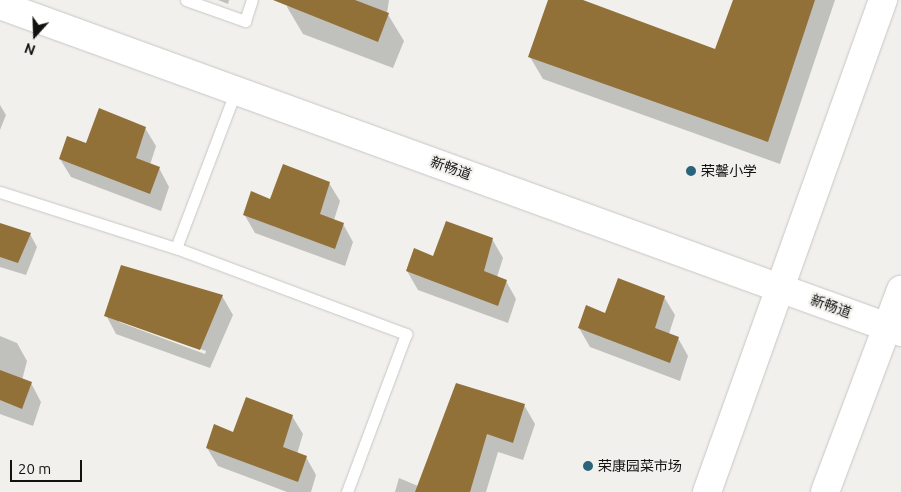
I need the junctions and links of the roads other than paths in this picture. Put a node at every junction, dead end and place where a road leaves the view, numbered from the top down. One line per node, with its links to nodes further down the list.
1 (186, 0): 2 (lane)
2 (252, 0)
3 (883, 0): 8 (street)
4 (0, 5): 5 (street, 新畅道)
5 (236, 90): 7 (lane); 8 (street, 新畅道)
6 (0, 192): 7 (lane)
7 (176, 248): 11 (lane)
8 (779, 287): 10 (street, 新畅道); 12 (street)
9 (901, 290): 10 (street)
10 (894, 329): 13 (street)
11 (347, 492)
12 (708, 492)
13 (824, 492)

